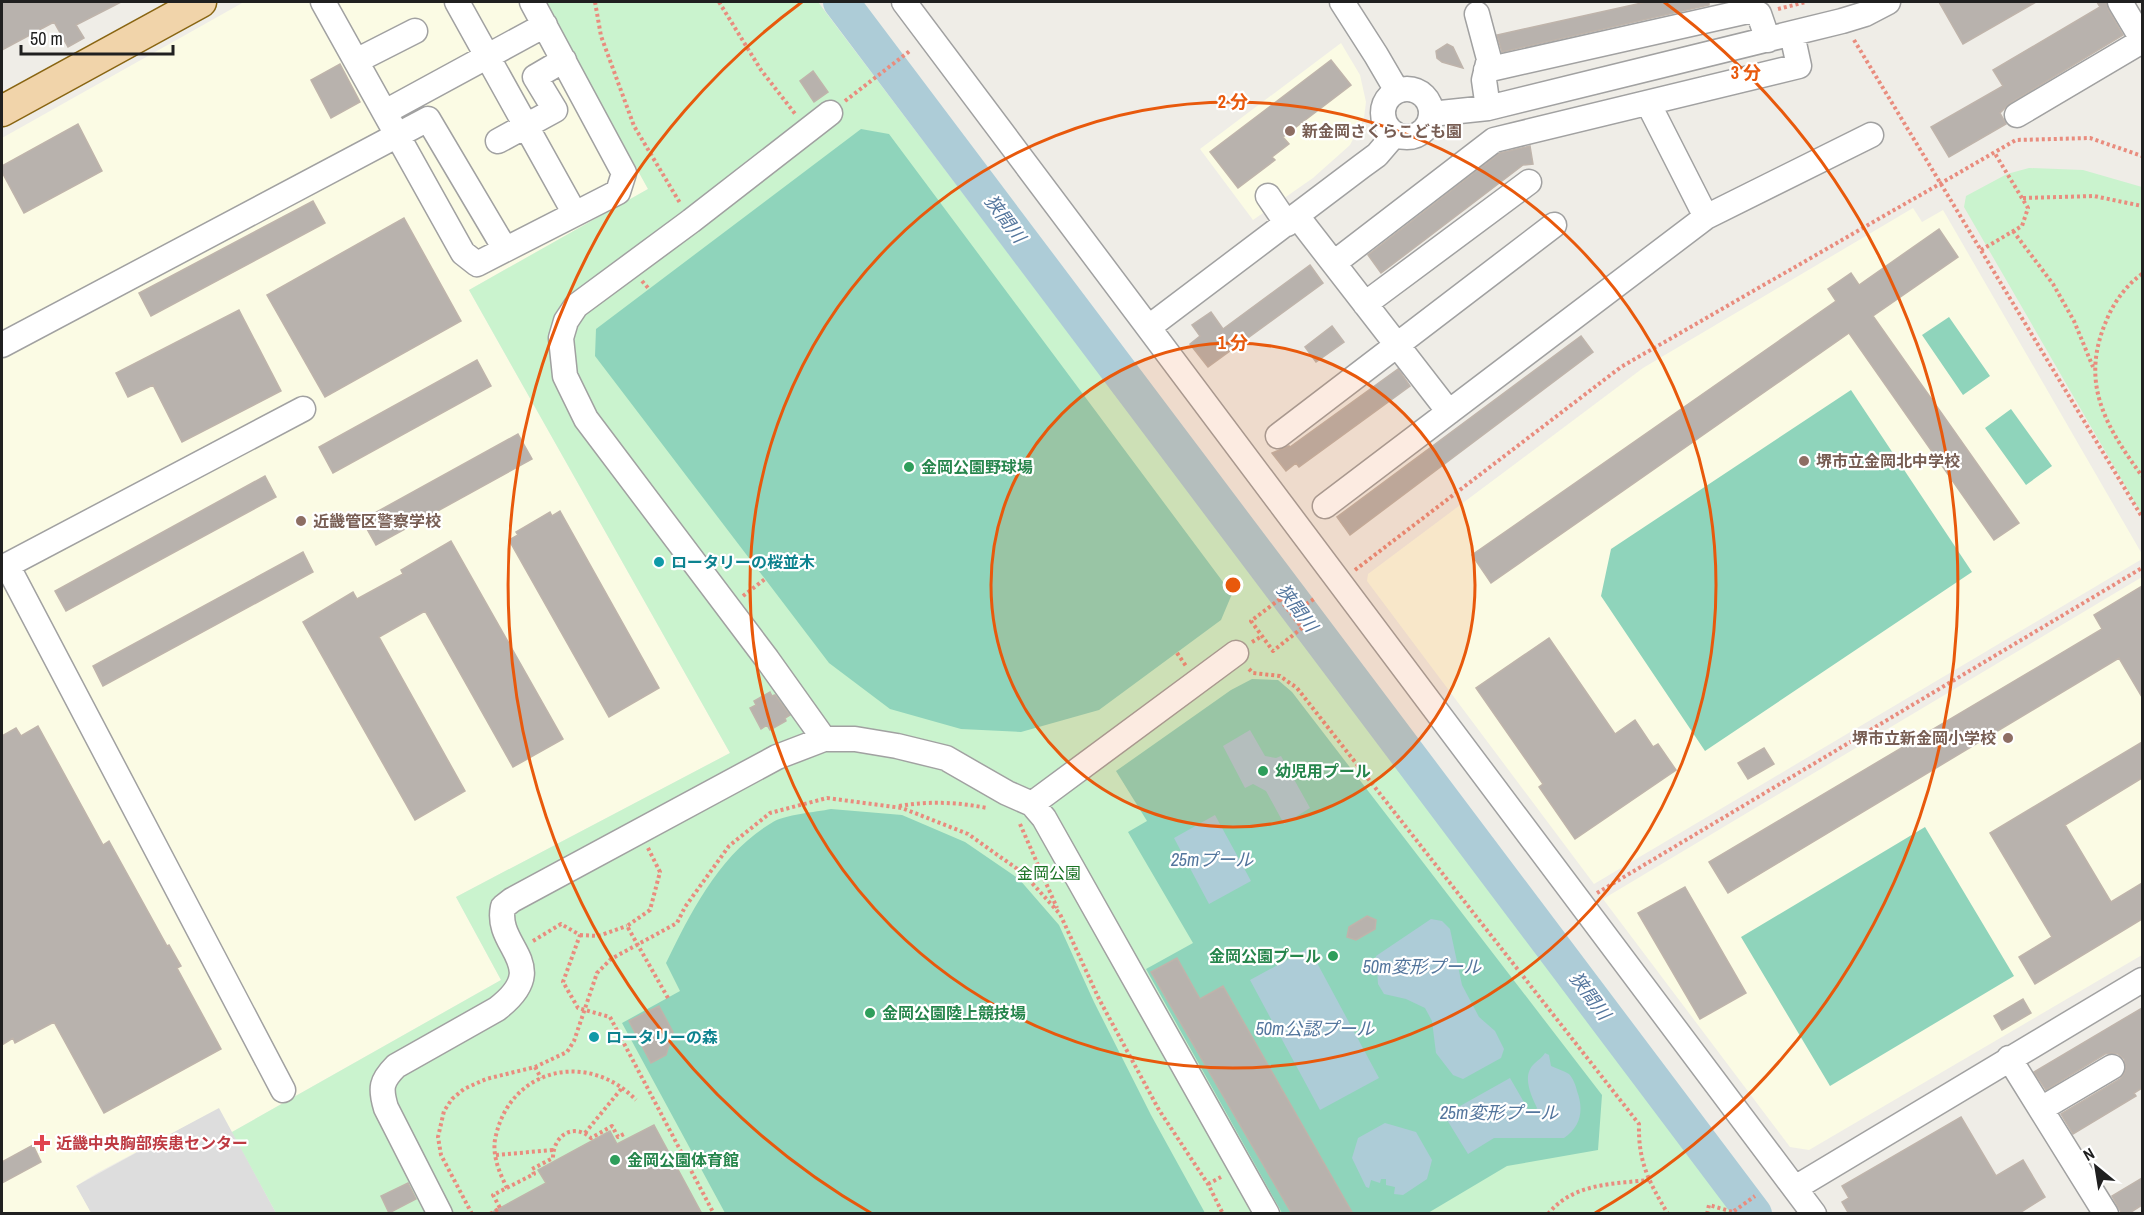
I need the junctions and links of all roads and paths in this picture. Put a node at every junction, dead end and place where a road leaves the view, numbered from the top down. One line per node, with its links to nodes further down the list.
1 (201, 2): 30 (main road)
2 (323, 2): 23 (street)
3 (457, 2): 21 (street)
4 (532, 2): 14 (street)
5 (595, 2): 51 (path)
6 (719, 2): 36 (path)
7 (904, 2): 59 (street)
8 (1342, 2): 27 (street)
9 (1806, 2): 13 (path)
10 (1888, 2): 16 (street)
11 (2120, 2): 19 (street)
12 (1477, 14): 24 (street)
13 (1759, 14): 18 (street); 24 (street)
14 (545, 25): 21 (street); 22 (street)
15 (415, 31): 23 (street)
16 (1792, 34): 18 (street); 28 (street)
17 (1852, 37): 44 (path)
18 (1767, 40): 25 (street)
19 (2142, 40): 34 (street)
20 (911, 50): 26 (path)
21 (488, 57): 31 (street); 35 (street)
22 (564, 60): 35 (street); 48 (street)
23 (356, 61): 31 (street)
24 (1486, 70): 29 (street)
25 (1630, 74): 28 (street); 29 (street)
26 (867, 84)
27 (1397, 91): 33 (street); 37 (street)
28 (1642, 104): 49 (street); 56 (street)
29 (1488, 108): 33 (street)
30 (2, 111)
31 (385, 112): 39 (street)
32 (830, 113): 36 (street)
33 (1431, 114): 37 (street)
34 (2017, 115)
35 (526, 126): 40 (street); 48 (street)
36 (809, 130): 51 (street)
37 (1395, 134): 50 (street)
38 (1871, 135): 49 (street)
39 (398, 136): 54 (street); 54 (street); 60 (street)
40 (498, 141)
41 (1994, 152): 42 (path); 44 (path); 46 (path)
42 (2142, 156)
43 (1529, 182): 58 (street)
44 (1939, 183): 55 (path); 71 (path)
45 (1268, 196): 50 (street)
46 (2022, 198): 47 (path); 53 (path)
47 (2142, 206)
48 (575, 214): 54 (street)
49 (1706, 217): 64 (street)
50 (1292, 220): 56 (street); 59 (street)
51 (691, 222): 75 (street)
52 (1554, 225): 61 (street)
53 (2013, 231): 55 (path); 62 (path)
54 (505, 249)
55 (1981, 250): 68 (path)
56 (1334, 263): 58 (street)
57 (2142, 274): 62 (path)
58 (1365, 304): 61 (street)
59 (1149, 327): 80 (street)
60 (2, 345)
61 (1397, 345): 64 (street); 65 (street)
62 (2094, 368): 66 (path)
63 (303, 409): 69 (street)
64 (1449, 412): 67 (street)
65 (1278, 436)
66 (2142, 476)
67 (1325, 506)
68 (2142, 517)
69 (4, 566): 94 (street)
70 (2142, 568): 80 (path)
71 (1353, 571)
72 (1314, 599): 73 (path)
73 (1291, 614): 73 (path)
74 (1236, 653): 78 (street); 101 (path)
75 (824, 739): 78 (street); 106 (street)
76 (893, 807): 77 (path); 81 (path); 85 (path)
77 (995, 810)
78 (1024, 810): 81 (path); 111 (street)
79 (651, 853): 82 (path)
80 (1580, 903): 103 (street)
81 (1060, 914): 110 (path)
82 (627, 926): 84 (path); 85 (path)
83 (555, 929): 84 (path)
84 (580, 935): 88 (path)
85 (637, 945): 87 (path); 88 (path)
86 (2142, 980): 89 (street)
87 (668, 998)
88 (584, 1009): 90 (path); 109 (path)
89 (2009, 1058): 96 (street); 103 (street)
90 (535, 1067): 92 (path); 107 (path)
91 (2112, 1067): 96 (street)
92 (541, 1078): 93 (path); 100 (path)
93 (622, 1088): 95 (path); 97 (path)
94 (283, 1090)
95 (636, 1100)
96 (2041, 1109): 116 (street)
97 (585, 1133): 98 (path); 99 (path)
98 (626, 1133)
99 (553, 1150): 100 (path); 102 (path)
100 (496, 1155): 102 (path)
101 (1648, 1180): 112 (path); 113 (path)
102 (507, 1188): 108 (path)
103 (1795, 1188): 115 (street)
104 (1755, 1196): 105 (path)
105 (1733, 1213): 114 (path)
106 (440, 1214)
107 (472, 1214)
108 (490, 1214)
109 (714, 1214)
110 (1223, 1214)
111 (1267, 1214)
112 (1548, 1214)
113 (1668, 1214)
114 (1707, 1214)
115 (1814, 1214)
116 (2106, 1214)

